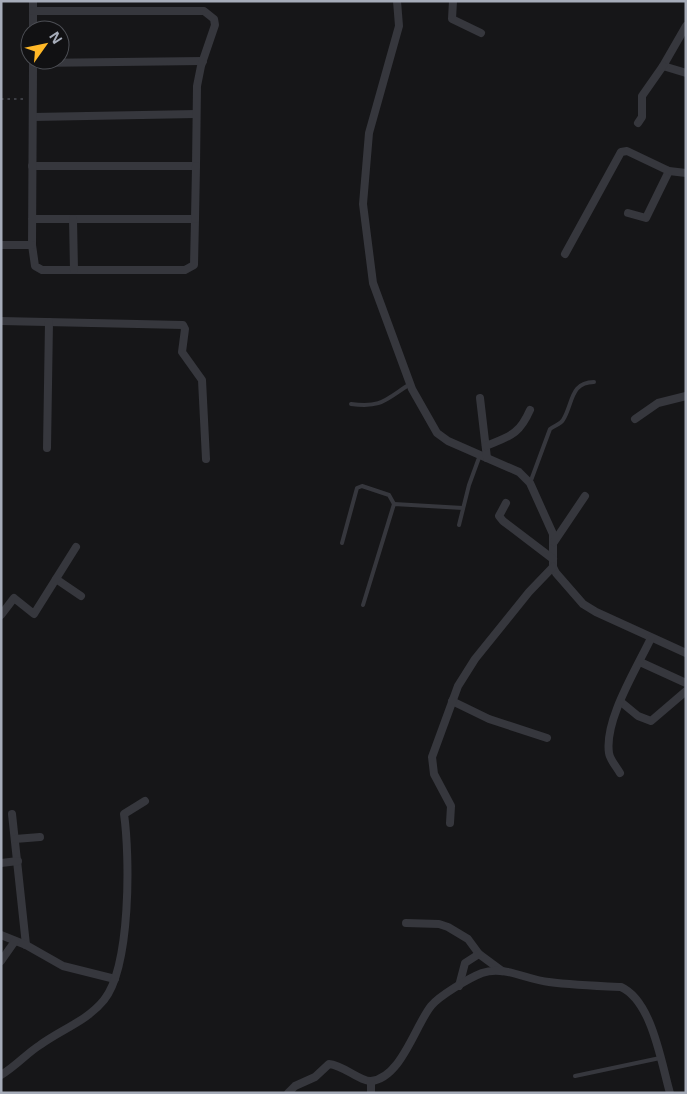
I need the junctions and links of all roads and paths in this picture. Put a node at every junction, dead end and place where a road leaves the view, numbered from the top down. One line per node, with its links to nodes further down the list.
1 (33, 1): 4 (street)
2 (397, 1): 33 (street)
3 (453, 1): 7 (street)
4 (33, 11): 5 (street); 9 (street)
5 (33, 20)
6 (686, 26): 10 (street)
7 (481, 33)
8 (70, 61): 9 (street)
9 (203, 61): 15 (street)
10 (663, 66): 12 (street); 17 (street)
11 (33, 70): 14 (street)
12 (686, 73)
13 (1, 98): 14 (path)
14 (32, 99): 16 (street)
15 (196, 114): 16 (street); 19 (street)
16 (32, 117): 18 (street)
17 (638, 124)
18 (32, 166): 19 (street); 23 (street)
19 (196, 166): 25 (street)
20 (669, 171): 21 (street); 22 (street); 28 (street)
21 (686, 173)
22 (628, 214)
23 (32, 219): 24 (street); 27 (street)
24 (73, 219): 25 (street); 29 (street)
25 (195, 219): 29 (street)
26 (1, 245): 27 (street)
27 (32, 245): 29 (street)
28 (565, 254)
29 (74, 270)
30 (1, 322): 31 (street)
31 (50, 322): 40 (street); 42 (street)
32 (594, 382): 43 (lane)
33 (410, 384): 36 (lane); 41 (street)
34 (686, 396): 38 (street)
35 (480, 398): 39 (street)
36 (351, 404)
37 (530, 410): 39 (street)
38 (635, 419)
39 (486, 446): 41 (street)
40 (47, 448)
41 (484, 457): 43 (street); 47 (lane)
42 (206, 458)
43 (530, 483): 49 (street)
44 (585, 496): 49 (street)
45 (506, 503): 52 (street)
46 (394, 504): 47 (lane); 50 (lane); 55 (lane)
47 (463, 508): 48 (lane)
48 (459, 525)
49 (554, 542): 52 (street)
50 (342, 543)
51 (76, 547): 53 (street)
52 (553, 563): 57 (street); 62 (street)
53 (56, 579): 54 (street); 56 (street)
54 (81, 596)
55 (363, 606)
56 (1, 615)
57 (651, 638): 58 (street); 59 (street)
58 (686, 653)
59 (640, 662): 60 (street); 63 (street)
60 (686, 683)
61 (686, 692): 63 (street)
62 (452, 701): 64 (street); 68 (street)
63 (621, 702): 65 (street)
64 (546, 738)
65 (620, 773)
66 (145, 801): 80 (street)
67 (12, 814): 70 (street)
68 (450, 823)
69 (40, 837): 70 (street)
70 (15, 839): 71 (street)
71 (18, 861): 72 (street); 76 (street)
72 (1, 863)
73 (406, 923): 77 (street)
74 (1, 935): 75 (street)
75 (15, 941): 76 (street); 78 (street)
76 (26, 945): 80 (street)
77 (479, 954): 79 (street); 81 (street)
78 (1, 961)
79 (502, 970): 81 (street); 82 (street)
80 (115, 979): 83 (street)
81 (459, 986): 85 (street)
82 (660, 1058): 84 (lane); 88 (street)
83 (1, 1075)
84 (575, 1076)
85 (371, 1081): 86 (street); 87 (street)
86 (288, 1093)
87 (371, 1093)
88 (670, 1093)

